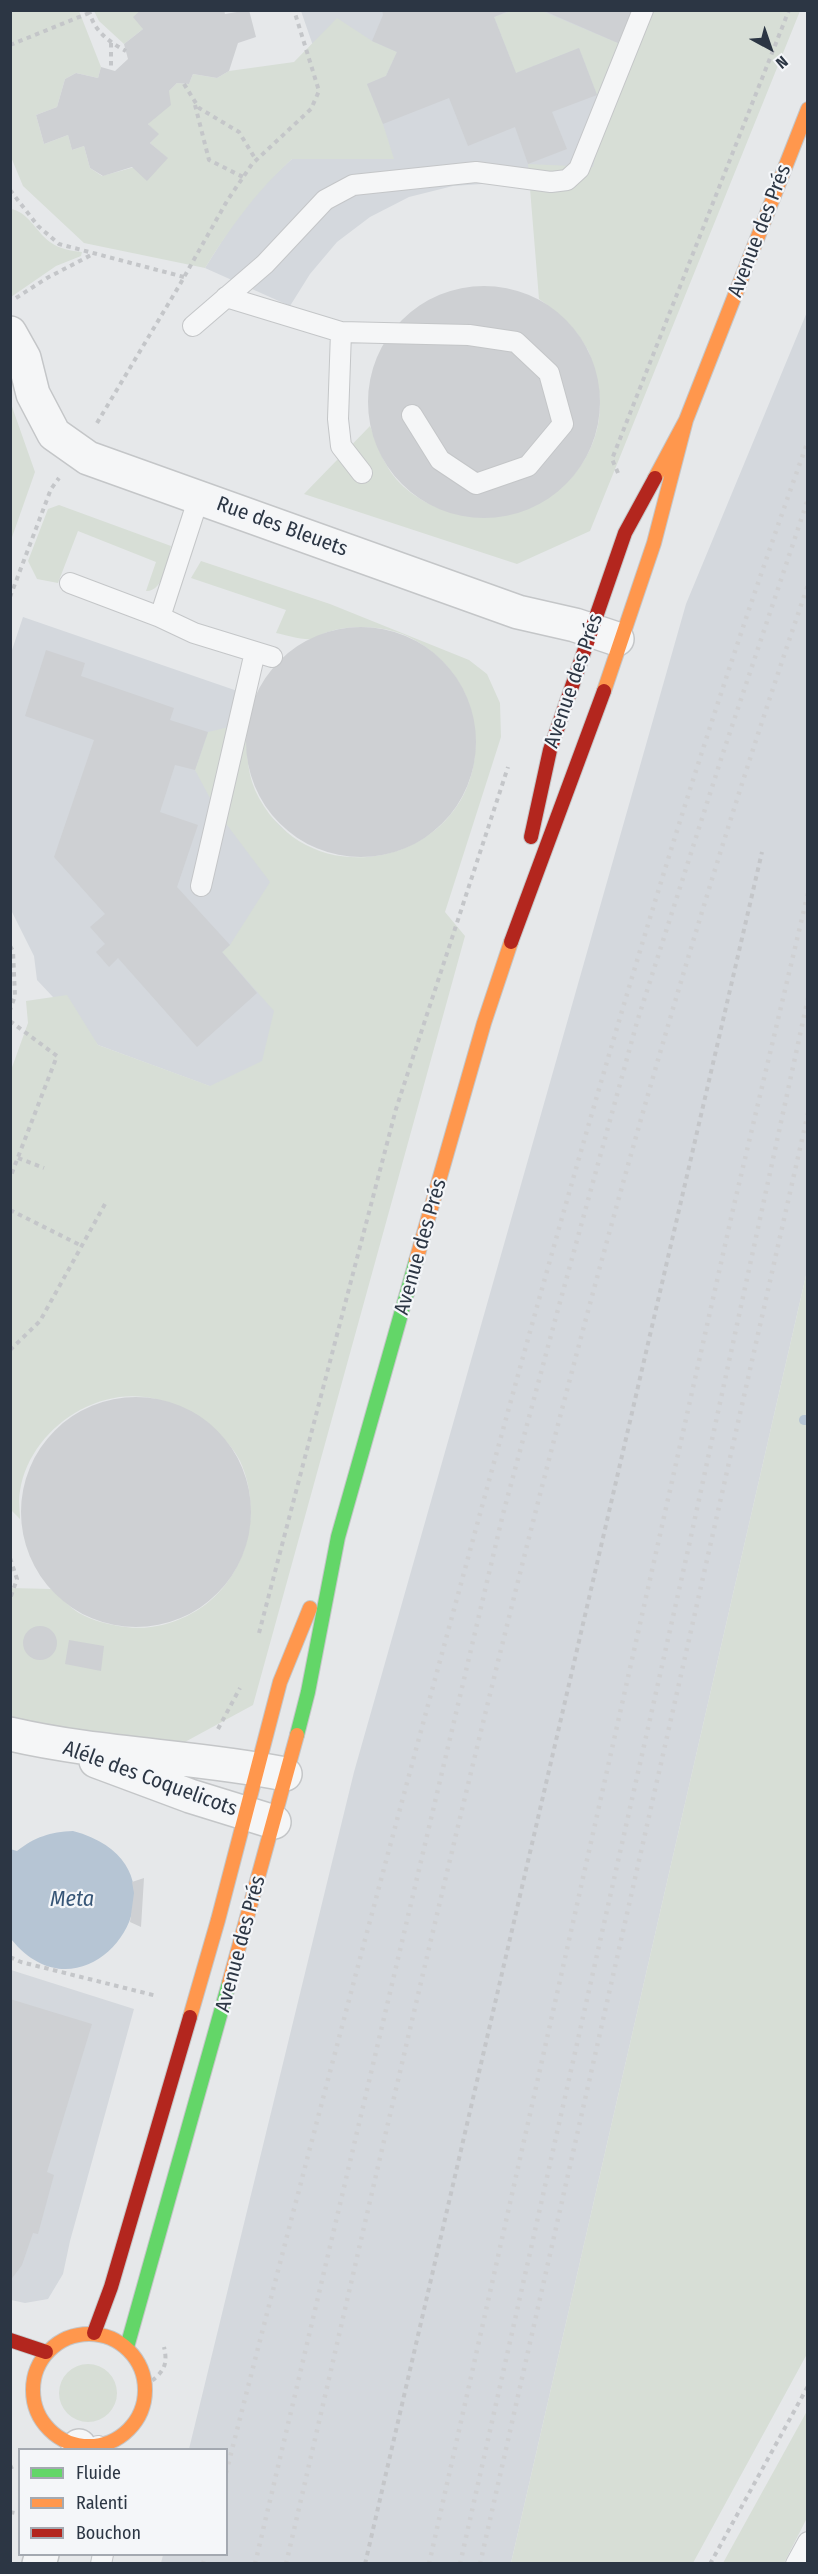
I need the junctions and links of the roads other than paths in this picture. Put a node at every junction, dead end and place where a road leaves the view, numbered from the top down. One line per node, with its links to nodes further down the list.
1 (643, 10): 3 (lane)
2 (807, 109): 8 (main road, Avenue des Prés)
3 (226, 297): 4 (lane); 5 (lane)
4 (193, 326)
5 (341, 332): 7 (lane); 9 (lane)
6 (10, 333): 10 (street, Rue des Bleuets)
7 (412, 415)
8 (686, 420): 13 (main road, Avenue des Prés); 13 (main road, Avenue des Prés)
9 (362, 473)
10 (199, 497): 12 (lane); 13 (street, Rue des Bleuets)
11 (70, 583): 12 (lane)
12 (160, 617): 14 (lane)
13 (606, 636): 15 (main road, Avenue des Prés); 15 (main road, Avenue des Prés)
14 (201, 886)
15 (505, 958): 16 (main road, Avenue des Prés)
16 (338, 1537): 19 (main road, Avenue des Prés); 19 (main road, Avenue des Prés)
17 (10, 1734): 18 (street)
18 (49, 1743): 19 (street, Aléle des Coquelicots); 20 (street, Aléle des Coquelicots)
19 (272, 1772): 20 (main road, Avenue des Prés); 20 (main road, Avenue des Prés)
20 (260, 1818): 21 (main road, Avenue des Prés); 23 (main road, Avenue des Prés)
21 (94, 2333): 23 (main road); 24 (main road)
22 (10, 2340): 24 (main road)
23 (127, 2347): 27 (main road)
24 (46, 2352): 26 (main road)
25 (19, 2408): 26 (main road)
26 (37, 2412): 27 (main road)
27 (89, 2448)
28 (807, 2542): 29 (lane)
29 (796, 2564)

